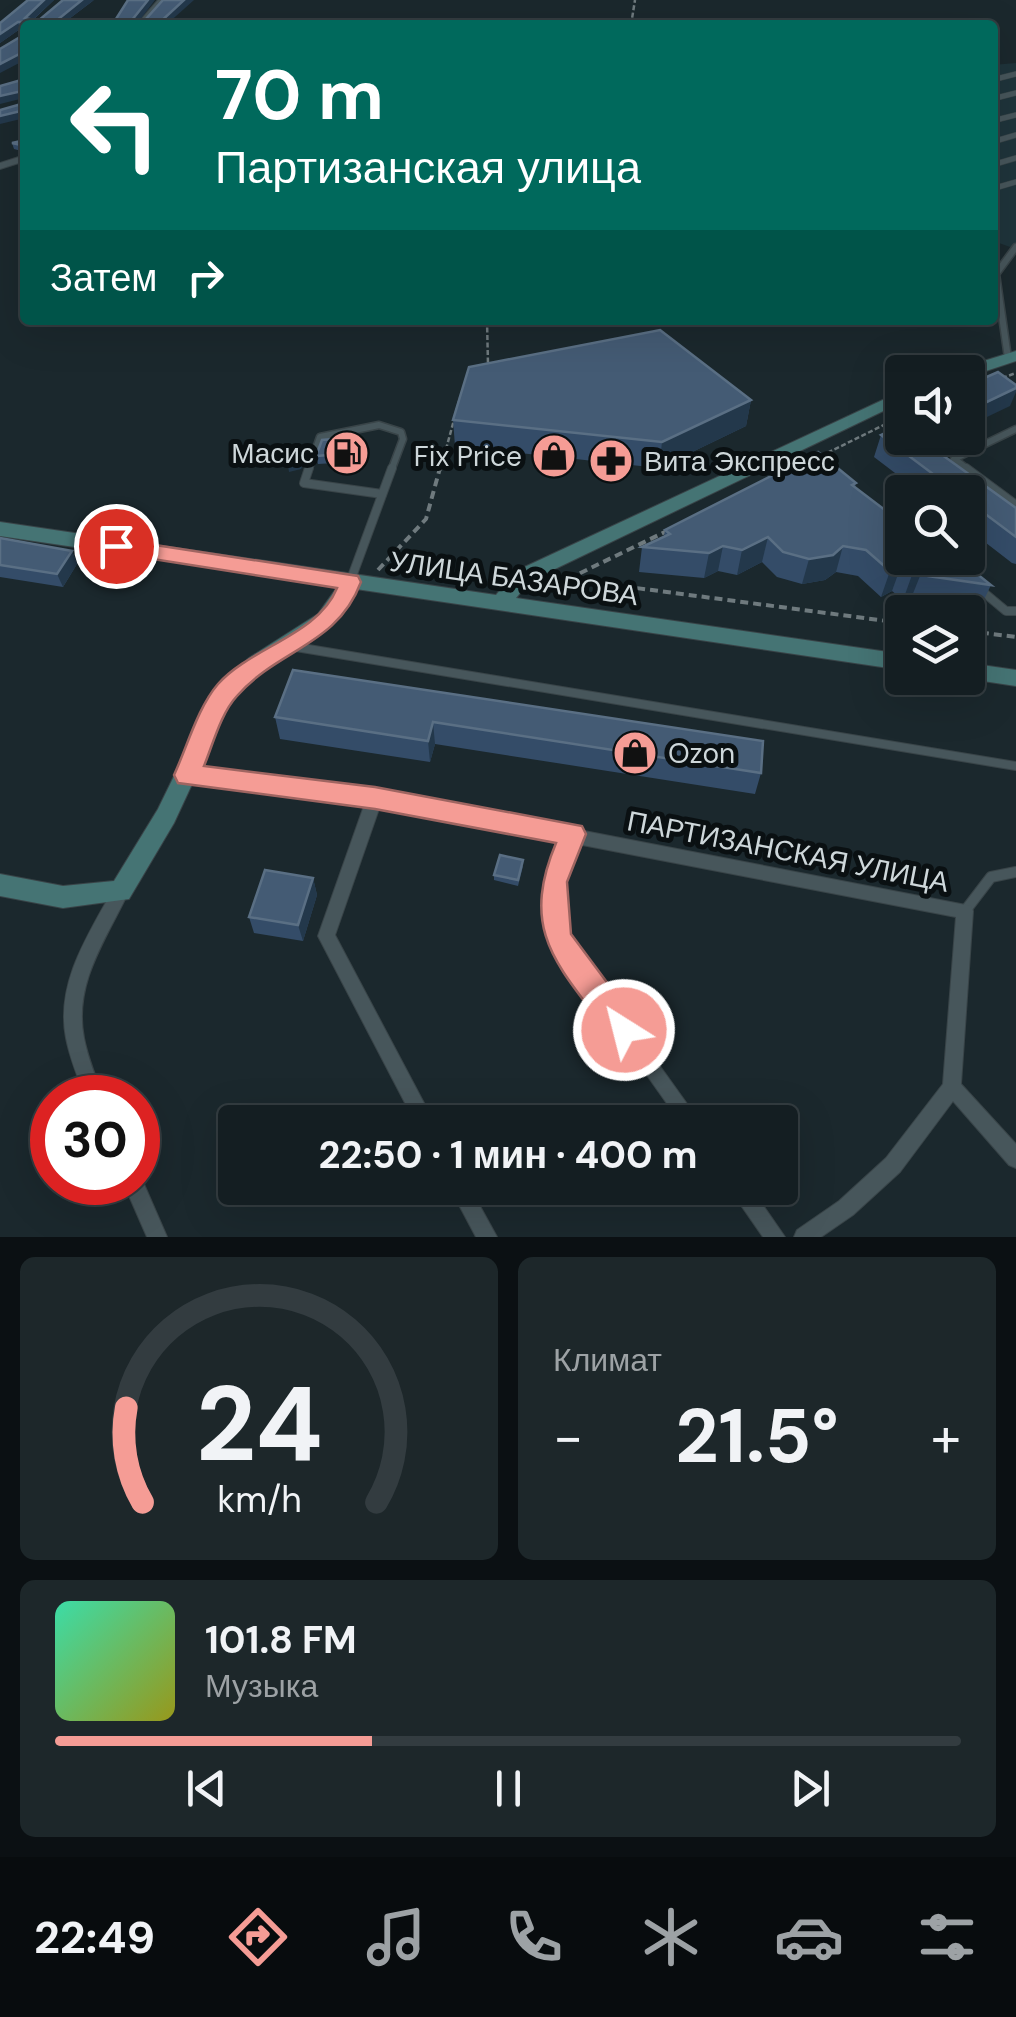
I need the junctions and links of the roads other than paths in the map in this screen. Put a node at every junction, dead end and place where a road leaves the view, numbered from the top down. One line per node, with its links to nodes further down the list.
1 (162, 0): 2 (street)
2 (144, 20)
3 (1016, 247): 4 (lane)
4 (998, 271)
5 (998, 284): 6 (lane)
6 (1013, 362): 7 (street)
7 (985, 368)
8 (985, 373): 9 (lane)
9 (1000, 378)
10 (885, 404): 12 (street)
11 (1016, 429): 15 (lane)
12 (799, 446): 13 (lane); 19 (street)
13 (815, 458)
14 (382, 494): 14 (lane); 17 (lane)
15 (1016, 505)
16 (0, 529): 17 (street, УЛИЦА БАЗАРОВА)
17 (358, 583): 19 (street, УЛИЦА БАЗАРОВА); 21 (street)
18 (979, 589): 20 (lane)
19 (500, 604): 22 (street, УЛИЦА БАЗАРОВА)
20 (1016, 611)
21 (289, 646): 25 (lane); 26 (street)
22 (885, 660)
23 (985, 673): 24 (street)
24 (1016, 678)
25 (1016, 766)
26 (187, 775): 27 (street, ПАРТИЗАНСКАЯ УЛИЦА); 31 (street)
27 (375, 798): 28 (street, ПАРТИЗАНСКАЯ УЛИЦА); 35 (street)
28 (573, 834): 32 (street, ПАРТИЗАНСКАЯ УЛИЦА); 36 (street)
29 (1016, 872): 32 (lane)
30 (0, 885): 31 (street)
31 (121, 891): 33 (street)
32 (965, 910): 34 (street)
33 (85, 1075)
34 (952, 1088): 37 (street); 44 (street)
35 (416, 1105)
36 (680, 1105)
37 (1016, 1158)
38 (143, 1205): 41 (street)
39 (469, 1205): 42 (street)
40 (751, 1205): 43 (street)
41 (157, 1237)
42 (487, 1237)
43 (774, 1237)
44 (804, 1237)

